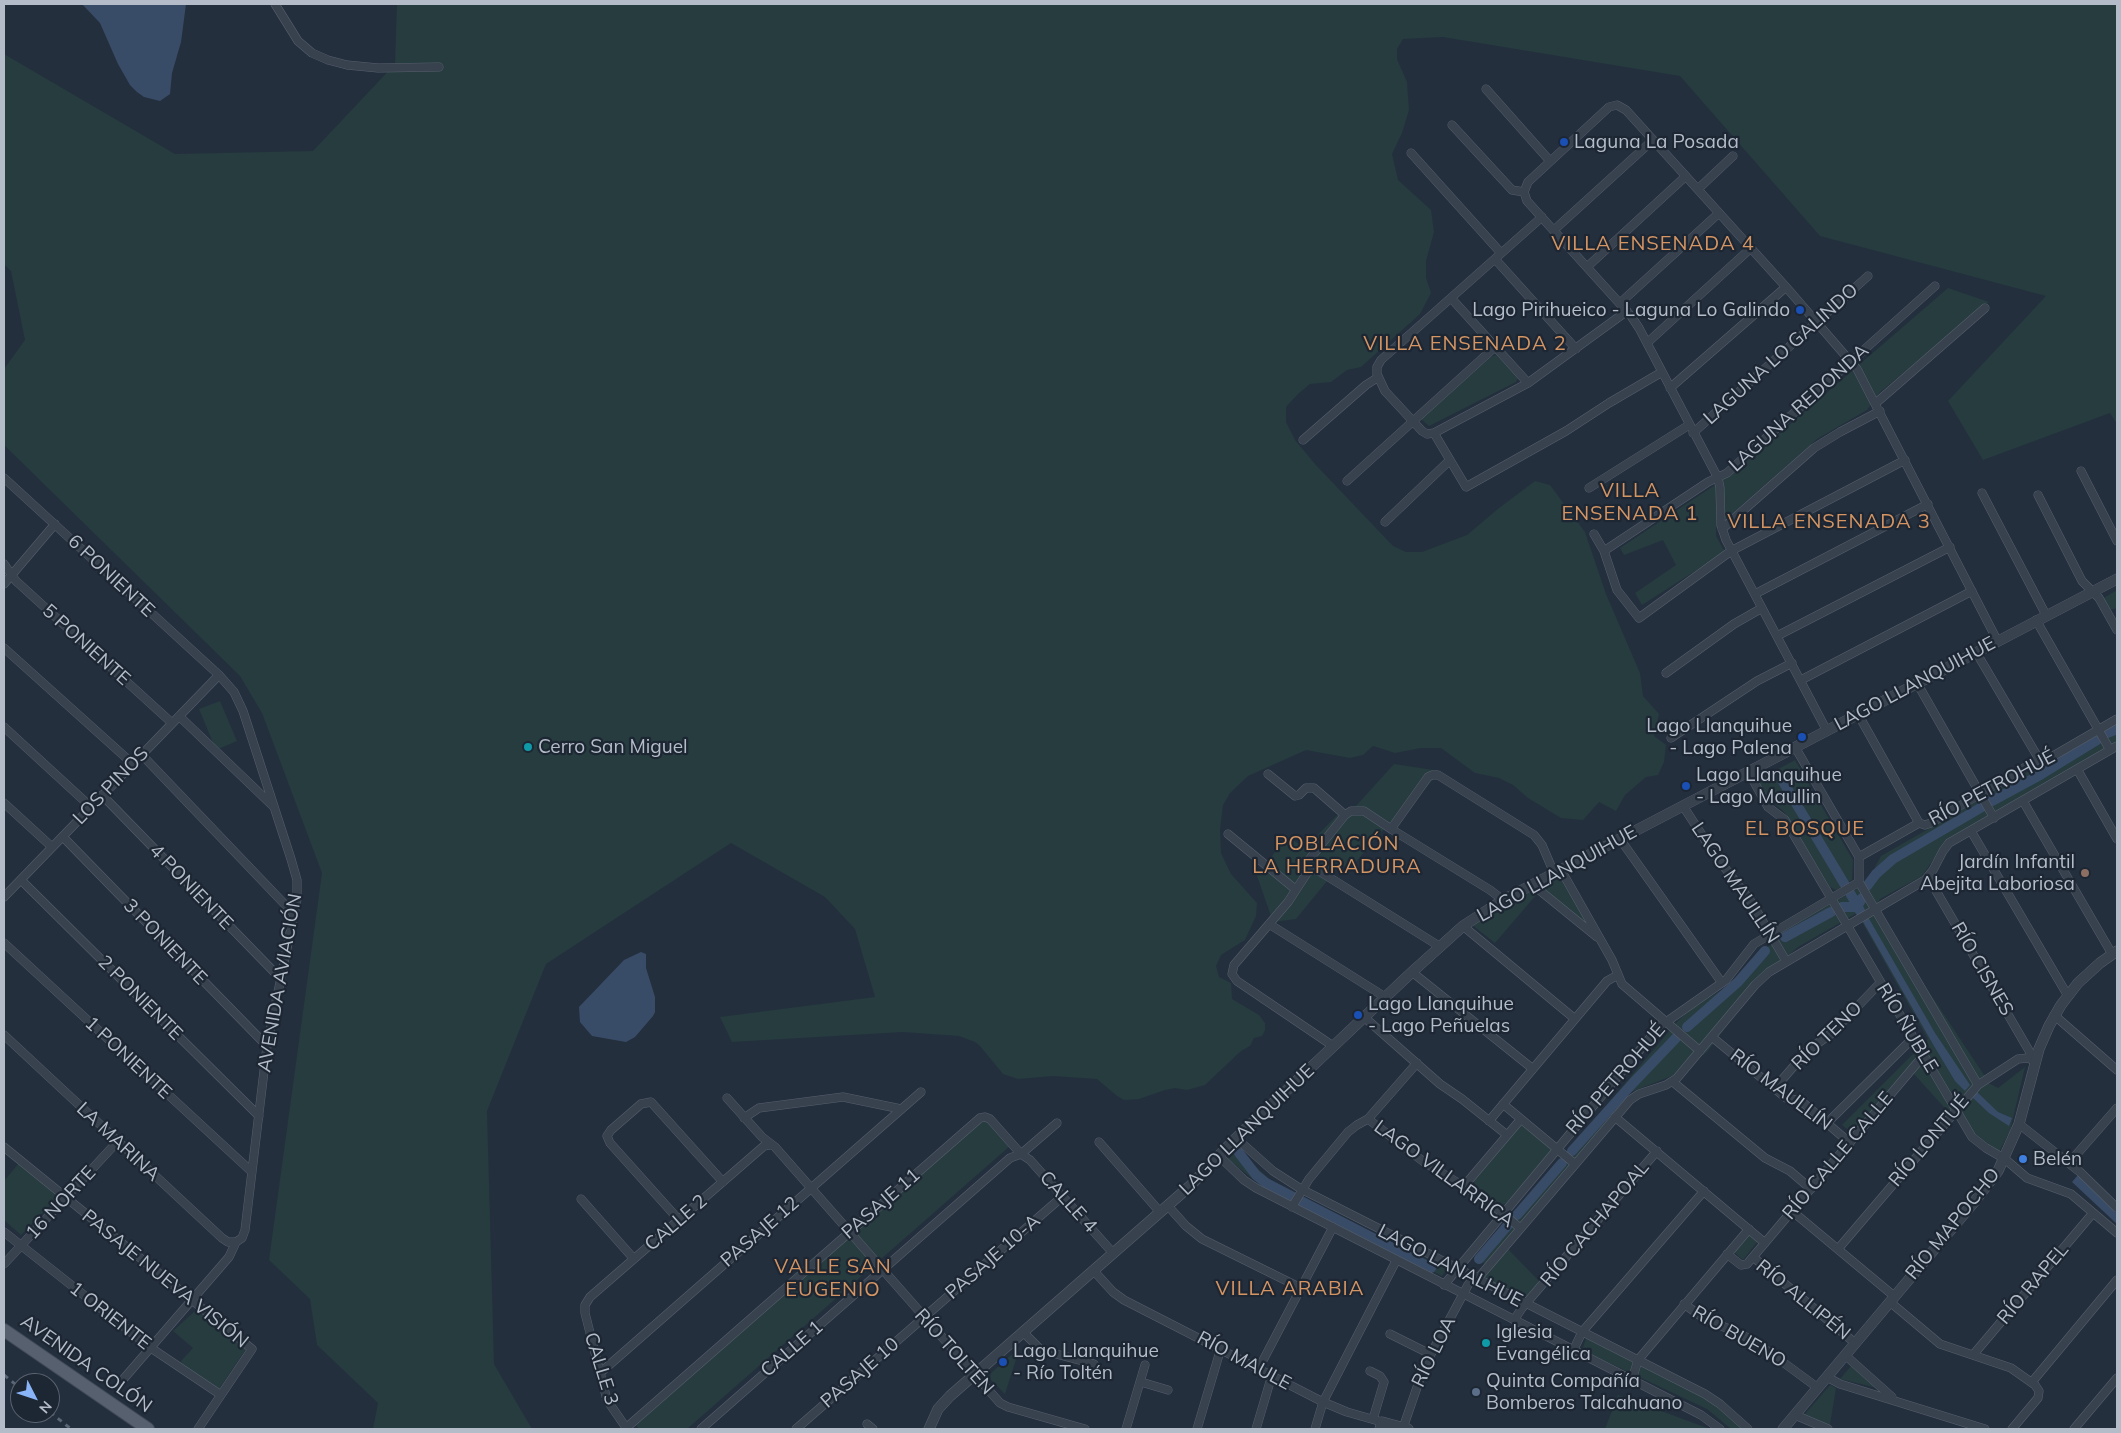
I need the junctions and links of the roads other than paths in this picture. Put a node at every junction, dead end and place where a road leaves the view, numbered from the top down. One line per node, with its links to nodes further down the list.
1 (275, 4): 2 (street)
2 (438, 67)
3 (1486, 89): 8 (street)
4 (1452, 125): 11 (street)
5 (1653, 140): 8 (street); 9 (street); 14 (street)
6 (1411, 153): 16 (street)
7 (1733, 156): 10 (street)
8 (1550, 161): 11 (street)
9 (1686, 176): 10 (street); 17 (street)
10 (1698, 189): 12 (street)
11 (1524, 192): 13 (street)
12 (1719, 213): 15 (street); 22 (street)
13 (1542, 217): 14 (street); 16 (street)
14 (1554, 230): 17 (street)
15 (1751, 248): 19 (street); 26 (street)
16 (1498, 256): 21 (street); 28 (street)
17 (1587, 267): 22 (street)
18 (1868, 276): 25 (street, LAGUNA LO GALINDO)
19 (1786, 286): 25 (street); 33 (street)
20 (1934, 286): 29 (street, LAGUNA REDONDA)
21 (1451, 298): 27 (street); 31 (street)
22 (1620, 303): 24 (street)
23 (1985, 308): 34 (street)
24 (1627, 311): 26 (street); 28 (street)
25 (1817, 322): 29 (street); 37 (street, LAGUNA LO GALINDO)
26 (1647, 343): 30 (street)
27 (1495, 347): 32 (street); 36 (street)
28 (1576, 349): 32 (street)
29 (1852, 362): 34 (street); 44 (street, LAGUNA REDONDA)
30 (1662, 372): 33 (street); 40 (street)
31 (1377, 378): 36 (street); 39 (street)
32 (1528, 383): 38 (street)
33 (1670, 388): 37 (street)
34 (1876, 403): 35 (street)
35 (1880, 412): 41 (street); 52 (street, LAGUNA REDONDA)
36 (1413, 421): 38 (street); 45 (street)
37 (1691, 429): 44 (street); 46 (street, LAGUNA LO GALINDO)
38 (1434, 433): 40 (street)
39 (1303, 440)
40 (1450, 460): 50 (street)
41 (1905, 460): 49 (street); 57 (street)
42 (2081, 472): 54 (street)
43 (4, 478): 51 (street, 6 PONIENTE)
44 (1718, 478): 52 (street); 56 (street, LAGUNA REDONDA)
45 (1347, 481)
46 (1589, 488)
47 (1982, 493): 67 (street)
48 (2038, 495): 63 (street)
49 (1928, 504): 55 (street); 64 (street)
50 (1385, 522)
51 (55, 524): 59 (street); 77 (street, 6 PONIENTE)
52 (1722, 529): 57 (street)
53 (1594, 534): 56 (street)
54 (2117, 541)
55 (1950, 548): 62 (street); 71 (street)
56 (1604, 551): 57 (street)
57 (1731, 551): 64 (street)
58 (4, 564): 59 (street, 5 PONIENTE)
59 (12, 574): 61 (street); 83 (street, 5 PONIENTE)
60 (2117, 578): 63 (street, LAGO LLANQUIHUE)
61 (4, 584)
62 (1972, 591): 72 (street); 78 (street)
63 (2092, 591): 67 (street, LAGO LLANQUIHUE); 68 (street)
64 (1755, 594): 65 (street)
65 (1762, 608): 71 (street); 76 (street)
66 (2117, 611): 68 (street)
67 (2046, 615): 69 (street, LAGO LLANQUIHUE)
68 (2109, 616): 70 (street)
69 (2036, 620): 72 (street, LAGO LLANQUIHUE); 85 (street)
70 (2117, 630)
71 (1778, 636): 75 (street)
72 (1997, 640): 74 (street, LAGO LLANQUIHUE)
73 (4, 648): 92 (street)
74 (1976, 652): 79 (street, LAGO LLANQUIHUE); 91 (street)
75 (1792, 663): 78 (street); 87 (street)
76 (1666, 672)
77 (219, 675): 81 (street, LOS PINOS); 102 (street, AVENIDA AVIACIÓN)
78 (1801, 680): 86 (street)
79 (1917, 682): 80 (street, LAGO LLANQUIHUE); 96 (street)
80 (1858, 714): 86 (street, LAGO LLANQUIHUE); 106 (street)
81 (179, 716): 83 (street, LOS PINOS); 102 (street)
82 (2117, 719): 85 (street, RÍO PETROHUÉ)
83 (172, 723): 90 (street, LOS PINOS)
84 (4, 727): 101 (street)
85 (2098, 730): 89 (street); 91 (street, RÍO PETROHUÉ)
86 (1826, 731): 88 (street, LAGO LLANQUIHUE)
87 (1671, 738)
88 (1795, 747): 94 (street, LAGO LLANQUIHUE); 115 (street)
89 (2114, 748): 93 (street, RÍO PETROHUÉ)
90 (142, 755): 92 (street, LOS PINOS); 127 (street)
91 (2039, 759): 96 (street, RÍO PETROHUÉ)
92 (133, 764): 97 (street, LOS PINOS)
93 (2076, 769): 98 (street, RÍO PETROHUÉ); 107 (street)
94 (1748, 771): 100 (street, LAGO LLANQUIHUE); 124 (street, RÍO ÑUBLE)
95 (1268, 774): 103 (street)
96 (1981, 794): 104 (street); 106 (street, RÍO PETROHUÉ)
97 (102, 796): 101 (street, LOS PINOS); 139 (street, 4 PONIENTE)
98 (2023, 801): 104 (street, RÍO PETROHUÉ); 135 (street)
99 (4, 803): 114 (street)
100 (1683, 806): 112 (street, LAGO LLANQUIHUE); 131 (street, LAGO MAULLÍN)
101 (91, 807): 111 (street, LOS PINOS)
102 (274, 808): 127 (street, AVENIDA AVIACIÓN)
103 (1345, 814): 108 (street); 116 (street)
104 (1994, 818): 109 (street, RÍO PETROHUÉ)
105 (2117, 822): 107 (street)
106 (1919, 823): 115 (street, RÍO PETROHUÉ)
107 (2110, 826): 113 (street)
108 (1391, 829): 117 (street); 125 (street)
109 (1971, 831): 118 (street, RÍO PETROHUÉ); 142 (street)
110 (1228, 834): 122 (street)
111 (63, 837): 114 (street, LOS PINOS); 151 (street, 3 PONIENTE)
112 (1620, 839): 117 (street, LAGO LLANQUIHUE); 141 (street)
113 (2117, 839)
114 (52, 848): 119 (street, LOS PINOS)
115 (1859, 857): 120 (street)
116 (1309, 871): 122 (street); 134 (street)
117 (1557, 871): 121 (street, LAGO LLANQUIHUE); 132 (street)
118 (1928, 877): 126 (street, RÍO PETROHUÉ); 155 (street, RÍO CISNES)
119 (21, 880): 123 (street, LOS PINOS); 168 (street, 2 PONIENTE)
120 (1859, 882): 124 (street, RÍO PETROHUÉ); 126 (street, RÍO ÑUBLE)
121 (1532, 885): 125 (street, LAGO LLANQUIHUE); 132 (street)
122 (1295, 889): 128 (street)
123 (4, 897)
124 (1831, 899): 129 (street, RÍO ÑUBLE); 131 (street, RÍO PETROHUÉ)
125 (1503, 900): 130 (street, LAGO LLANQUIHUE)
126 (1874, 909): 129 (street, RÍO PETROHUÉ); 160 (street, RÍO ÑUBLE)
127 (294, 914): 139 (street, AVENIDA AVIACIÓN)
128 (1269, 924): 143 (street); 152 (street)
129 (1847, 925): 136 (street, RÍO PETROHUÉ); 140 (street, RÍO ÑUBLE)
130 (1464, 926): 134 (street, LAGO LLANQUIHUE); 146 (street)
131 (1771, 934): 136 (street, LAGO MAULLÍN); 141 (street, RÍO PETROHUÉ)
132 (1601, 940): 138 (street)
133 (4, 943): 191 (street, 1 PONIENTE)
134 (1440, 946): 137 (street, LAGO LLANQUIHUE)
135 (2115, 952): 142 (street, RÍO MAPOCHO)
136 (1786, 961): 149 (street, RÍO PETROHUÉ)
137 (1412, 972): 143 (street, LAGO LLANQUIHUE); 157 (street)
138 (1618, 975): 146 (street); 147 (street)
139 (280, 978): 151 (street, AVENIDA AVIACIÓN)
140 (1880, 983): 150 (street, RÍO ÑUBLE); 161 (street, RÍO TENO)
141 (1722, 984): 147 (street, RÍO PETROHUÉ)
142 (2068, 996): 144 (street, RÍO MAPOCHO)
143 (1385, 997): 145 (street, LAGO LLANQUIHUE)
144 (2054, 1015): 155 (street, RÍO MAPOCHO); 158 (street)
145 (1364, 1017): 152 (street, LAGO LLANQUIHUE); 156 (street)
146 (1575, 1019): 157 (street)
147 (1665, 1021): 153 (street); 184 (street, RÍO PETROHUÉ)
148 (4, 1035): 179 (street, LA MARINA)
149 (1712, 1037): 153 (street, RÍO PETROHUÉ); 161 (street, RÍO MAULLÍN)
150 (1912, 1038): 154 (street, RÍO ÑUBLE); 175 (street, RÍO CALLE CALLE)
151 (267, 1046): 168 (street, AVENIDA AVIACIÓN)
152 (1333, 1046): 178 (street, LAGO LLANQUIHUE)
153 (1700, 1051): 159 (street, RÍO PETROHUÉ)
154 (1923, 1056): 167 (street, RÍO ÑUBLE); 181 (street, RÍO CALLE CALLE)
155 (2036, 1062): 160 (street, RÍO LONTUÉ); 176 (street, RÍO MAPOCHO)
156 (1416, 1063): 171 (street); 173 (street)
157 (1533, 1069): 164 (street)
158 (2117, 1070)
159 (1673, 1082): 169 (street, RÍO PETROHUÉ); 195 (street)
160 (1978, 1085): 167 (street, RÍO LONTUÉ)
161 (1774, 1089): 175 (street, RÍO MAULLÍN)
162 (921, 1092): 166 (street, PASAJE 12)
163 (727, 1098): 170 (street, RÍO TOLTÉN)
164 (1503, 1104): 172 (street); 173 (street)
165 (2117, 1108): 189 (street)
166 (901, 1109): 170 (street); 194 (street, PASAJE 12)
167 (1955, 1110): 188 (street, RÍO ÑUBLE); 217 (street, RÍO LONTUÉ)
168 (259, 1116): 191 (street, AVENIDA AVIACIÓN)
169 (1615, 1117): 185 (street, RÍO ALLIPÉN); 190 (street, RÍO PETROHUÉ)
170 (744, 1118): 182 (street, RÍO TOLTÉN)
171 (1368, 1119): 193 (street, LAGO VILLARRICA); 196 (street)
172 (1521, 1119): 177 (street); 184 (street)
173 (1489, 1121): 177 (street)
174 (1057, 1123): 186 (street, CALLE 1)
175 (1827, 1123): 181 (street, RÍO MAULLÍN)
176 (2019, 1124): 188 (street, RÍO MAPOCHO); 189 (street)
177 (1507, 1135): 193 (street)
178 (1236, 1138): 187 (street, LAGO LLANQUIHUE); 196 (street, LAGO LANALHUE)
179 (118, 1141): 199 (street, 16 NORTE); 214 (street, LA MARINA)
180 (1099, 1142): 203 (street)
181 (1850, 1143): 195 (street, RÍO CALLE CALLE)
182 (770, 1144): 192 (street, CALLE 2); 194 (street, RÍO TOLTÉN)
183 (4, 1148): 199 (street, PASAJE NUEVA VISIÓN)
184 (1556, 1148): 190 (street); 205 (street, RÍO PETROHUÉ)
185 (1657, 1151): 197 (street, RÍO ALLIPÉN); 234 (street, RÍO CACHAPOAL)
186 (1021, 1154): 198 (street, CALLE 4); 212 (street, PASAJE 11); 225 (street, CALLE 1)
187 (1218, 1155): 201 (street, LAGO LANALHUE); 203 (street, LAGO LLANQUIHUE)
188 (2005, 1158): 206 (street, RÍO ÑUBLE); 232 (street, RÍO MAPOCHO)
189 (2069, 1163): 202 (street)
190 (1575, 1164): 209 (street, RÍO PETROHUÉ)
191 (252, 1172): 214 (street, AVENIDA AVIACIÓN)
192 (723, 1182): 207 (street, CALLE 2); 207 (street)
193 (1464, 1186): 205 (street, LAGO VILLARRICA)
194 (810, 1188): 212 (street, RÍO TOLTÉN); 255 (street, PASAJE 12)
195 (1811, 1188): 204 (street, RÍO CALLE CALLE)
196 (1301, 1190): 201 (street); 224 (street, LAGO LANALHUE)
197 (1704, 1191): 210 (street, RÍO ALLIPÉN); 241 (street)
198 (1063, 1196): 218 (street, CALLE 4); 237 (street, PASAJE 10-A)
199 (66, 1198): 216 (street, 16 NORTE); 233 (street, PASAJE NUEVA VISIÓN)
200 (581, 1199): 221 (street)
201 (1292, 1207): 208 (street, LAGO LANALHUE)
202 (2117, 1207)
203 (1164, 1209): 218 (street, LAGO LLANQUIHUE); 230 (street)
204 (1792, 1211): 215 (street, RÍO CALLE CALLE); 217 (street)
205 (1502, 1213): 209 (street, LAGO VILLARRICA); 224 (street, RÍO PETROHUÉ)
206 (2093, 1213): 213 (street, RÍO ÑUBLE); 249 (street, RÍO RAPEL)
207 (679, 1220): 221 (street, CALLE 2)
208 (1333, 1228): 222 (street, LAGO LANALHUE); 230 (street)
209 (1520, 1228): 227 (street, RÍO PETROHUÉ)
210 (1749, 1229): 215 (street, RÍO ALLIPÉN); 219 (street)
211 (4, 1232): 216 (street, 1 ORIENTE)
212 (849, 1232): 225 (street, RÍO TOLTÉN); 274 (street, PASAJE 11)
213 (2117, 1233)
214 (236, 1242): 233 (street, AVENIDA AVIACIÓN)
215 (1765, 1242): 220 (street, RÍO CALLE CALLE)
216 (20, 1246): 223 (street, 16 NORTE); 244 (street, 1 ORIENTE)
217 (1838, 1249): 232 (street)
218 (1113, 1253): 226 (street, LAGO LLANQUIHUE)
219 (1727, 1254): 220 (street, RÍO ALLIPÉN); 235 (street)
220 (1753, 1257): 243 (street, RÍO ALLIPÉN)
221 (634, 1259): 236 (street, CALLE 2)
222 (1396, 1261): 229 (street, LAGO LANALHUE); 267 (street)
223 (4, 1264)
224 (1455, 1269): 227 (street, LAGO LANALHUE); 229 (street)
225 (883, 1270): 237 (street, RÍO TOLTÉN); 275 (street, CALLE 1)
226 (1094, 1270): 240 (street, LAGO LLANQUIHUE); 245 (street, RÍO MAULE)
227 (1474, 1278): 231 (street, RÍO LOA); 234 (street, LAGO LANALHUE)
228 (2117, 1280): 262 (street)
229 (1444, 1285): 231 (street, LAGO LANALHUE)
230 (1301, 1288): 253 (street)
231 (1462, 1294): 238 (street, LAGO LANALHUE); 247 (street, RÍO LOA)
232 (1892, 1299): 243 (street, RÍO MAPOCHO); 249 (street)
233 (192, 1300): 244 (street, AVENIDA AVIACIÓN); 266 (street, PASAJE NUEVA VISIÓN)
234 (1526, 1304): 238 (street, RÍO CACHAPOAL); 241 (street, LAGO LANALHUE)
235 (1684, 1304): 250 (street); 264 (street, RÍO BUENO)
236 (585, 1305): 255 (street, CALLE 3)
237 (924, 1317): 256 (street, RÍO TOLTÉN); 276 (street, PASAJE 10)
238 (1514, 1320): 246 (street, LAGO LANALHUE)
239 (4, 1330): 272 (main road, AVENIDA COLÓN)
240 (1023, 1332): 251 (street); 256 (street, LAGO LLANQUIHUE)
241 (1582, 1332): 246 (street); 250 (street, LAGO LANALHUE)
242 (1390, 1334): 247 (street)
243 (1855, 1343): 248 (street, RÍO MAPOCHO)
244 (151, 1348): 263 (street, AVENIDA AVIACIÓN); 266 (street, 1 ORIENTE)
245 (1221, 1348): 253 (street, RÍO MAULE); 280 (street)
246 (1573, 1351): 260 (street, LAGO LANALHUE)
247 (1430, 1354): 283 (street, RÍO LOA)
248 (1845, 1355): 258 (street, RÍO MAPOCHO); 268 (street, RÍO ALLIPÉN)
249 (1973, 1355): 262 (street)
250 (1638, 1360): 260 (street); 285 (street, LAGO LANALHUE)
251 (1094, 1364)
252 (1145, 1365): 261 (street)
253 (1259, 1368): 257 (street, RÍO MAULE)
254 (1370, 1371): 270 (street)
255 (600, 1373): 274 (street, CALLE 3)
256 (974, 1374): 277 (street, LAGO LLANQUIHUE); 278 (street, RÍO TOLTÉN)
257 (1272, 1375): 267 (street, RÍO MAULE); 281 (street)
258 (1827, 1377): 264 (street, RÍO MAPOCHO); 268 (street)
259 (2117, 1378): 289 (street)
260 (1632, 1380): 284 (street, LAGO LANALHUE)
261 (1141, 1382): 265 (street); 279 (street)
262 (2032, 1382): 271 (street)
263 (120, 1383)
264 (1818, 1388): 269 (street, RÍO MAPOCHO)
265 (1168, 1390)
266 (221, 1395): 273 (street, PASAJE NUEVA VISIÓN)
267 (1323, 1402): 270 (street, RÍO MAULE); 282 (street)
268 (1897, 1402): 288 (street)
269 (1795, 1415): 286 (street, RÍO MAPOCHO); 287 (street)
270 (1378, 1424): 283 (street, RÍO MAULE)
271 (2017, 1427)
272 (148, 1429)
273 (198, 1429)
274 (626, 1429)
275 (701, 1429)
276 (796, 1429)
277 (929, 1429)
278 (1085, 1429)
279 (1126, 1429)
280 (1197, 1429)
281 (1256, 1429)
282 (1314, 1429)
283 (1404, 1429)
284 (1720, 1429)
285 (1748, 1429)
286 (1783, 1429)
287 (1828, 1429)
288 (1985, 1429)
289 (2074, 1429)

